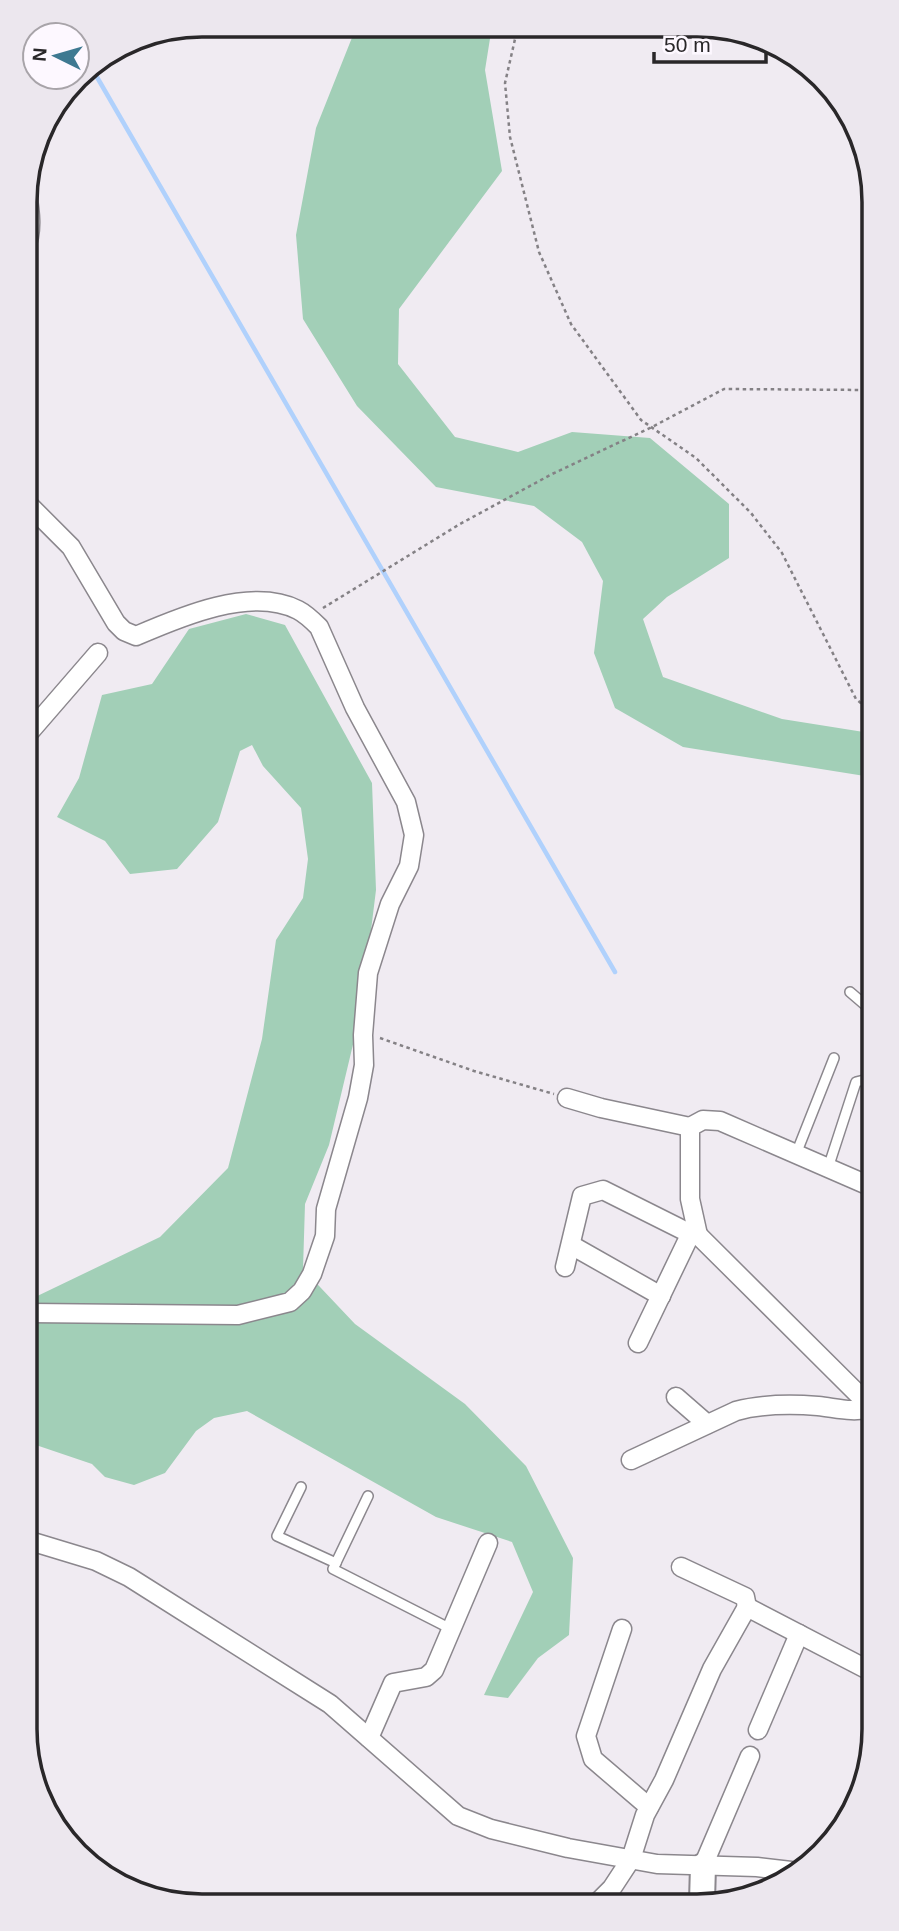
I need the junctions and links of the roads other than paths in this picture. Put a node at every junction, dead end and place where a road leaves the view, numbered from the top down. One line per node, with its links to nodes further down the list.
1 (37, 513): 17 (street)
2 (97, 653): 3 (street)
3 (37, 723)
4 (850, 992): 5 (lane)
5 (862, 1002)
6 (834, 1058): 10 (lane)
7 (862, 1080): 11 (lane)
8 (567, 1098): 9 (street)
9 (690, 1127): 10 (street); 13 (street)
10 (796, 1154): 11 (street)
11 (828, 1168): 12 (street)
12 (862, 1183)
13 (695, 1234): 14 (street); 16 (street); 20 (street)
14 (570, 1245): 15 (street); 16 (street)
15 (565, 1267)
16 (661, 1296): 18 (street)
17 (37, 1313)
18 (638, 1343)
19 (676, 1397): 22 (street)
20 (862, 1399)
21 (862, 1411): 22 (street)
22 (707, 1424): 23 (street)
23 (631, 1460)
24 (301, 1487): 28 (lane)
25 (368, 1496): 28 (lane)
26 (37, 1543): 36 (street)
27 (488, 1543): 31 (street)
28 (336, 1563): 31 (lane)
29 (681, 1567): 30 (street)
30 (747, 1607): 33 (street); 38 (street)
31 (451, 1629): 36 (street)
32 (622, 1629): 38 (street)
33 (799, 1634): 34 (street); 35 (street)
34 (862, 1667)
35 (758, 1730)
36 (369, 1738): 39 (street)
37 (750, 1756): 40 (street)
38 (649, 1807): 39 (street)
39 (631, 1859): 40 (street); 42 (street)
40 (703, 1866): 41 (street); 43 (street)
41 (782, 1870)
42 (606, 1894)
43 (702, 1894)

